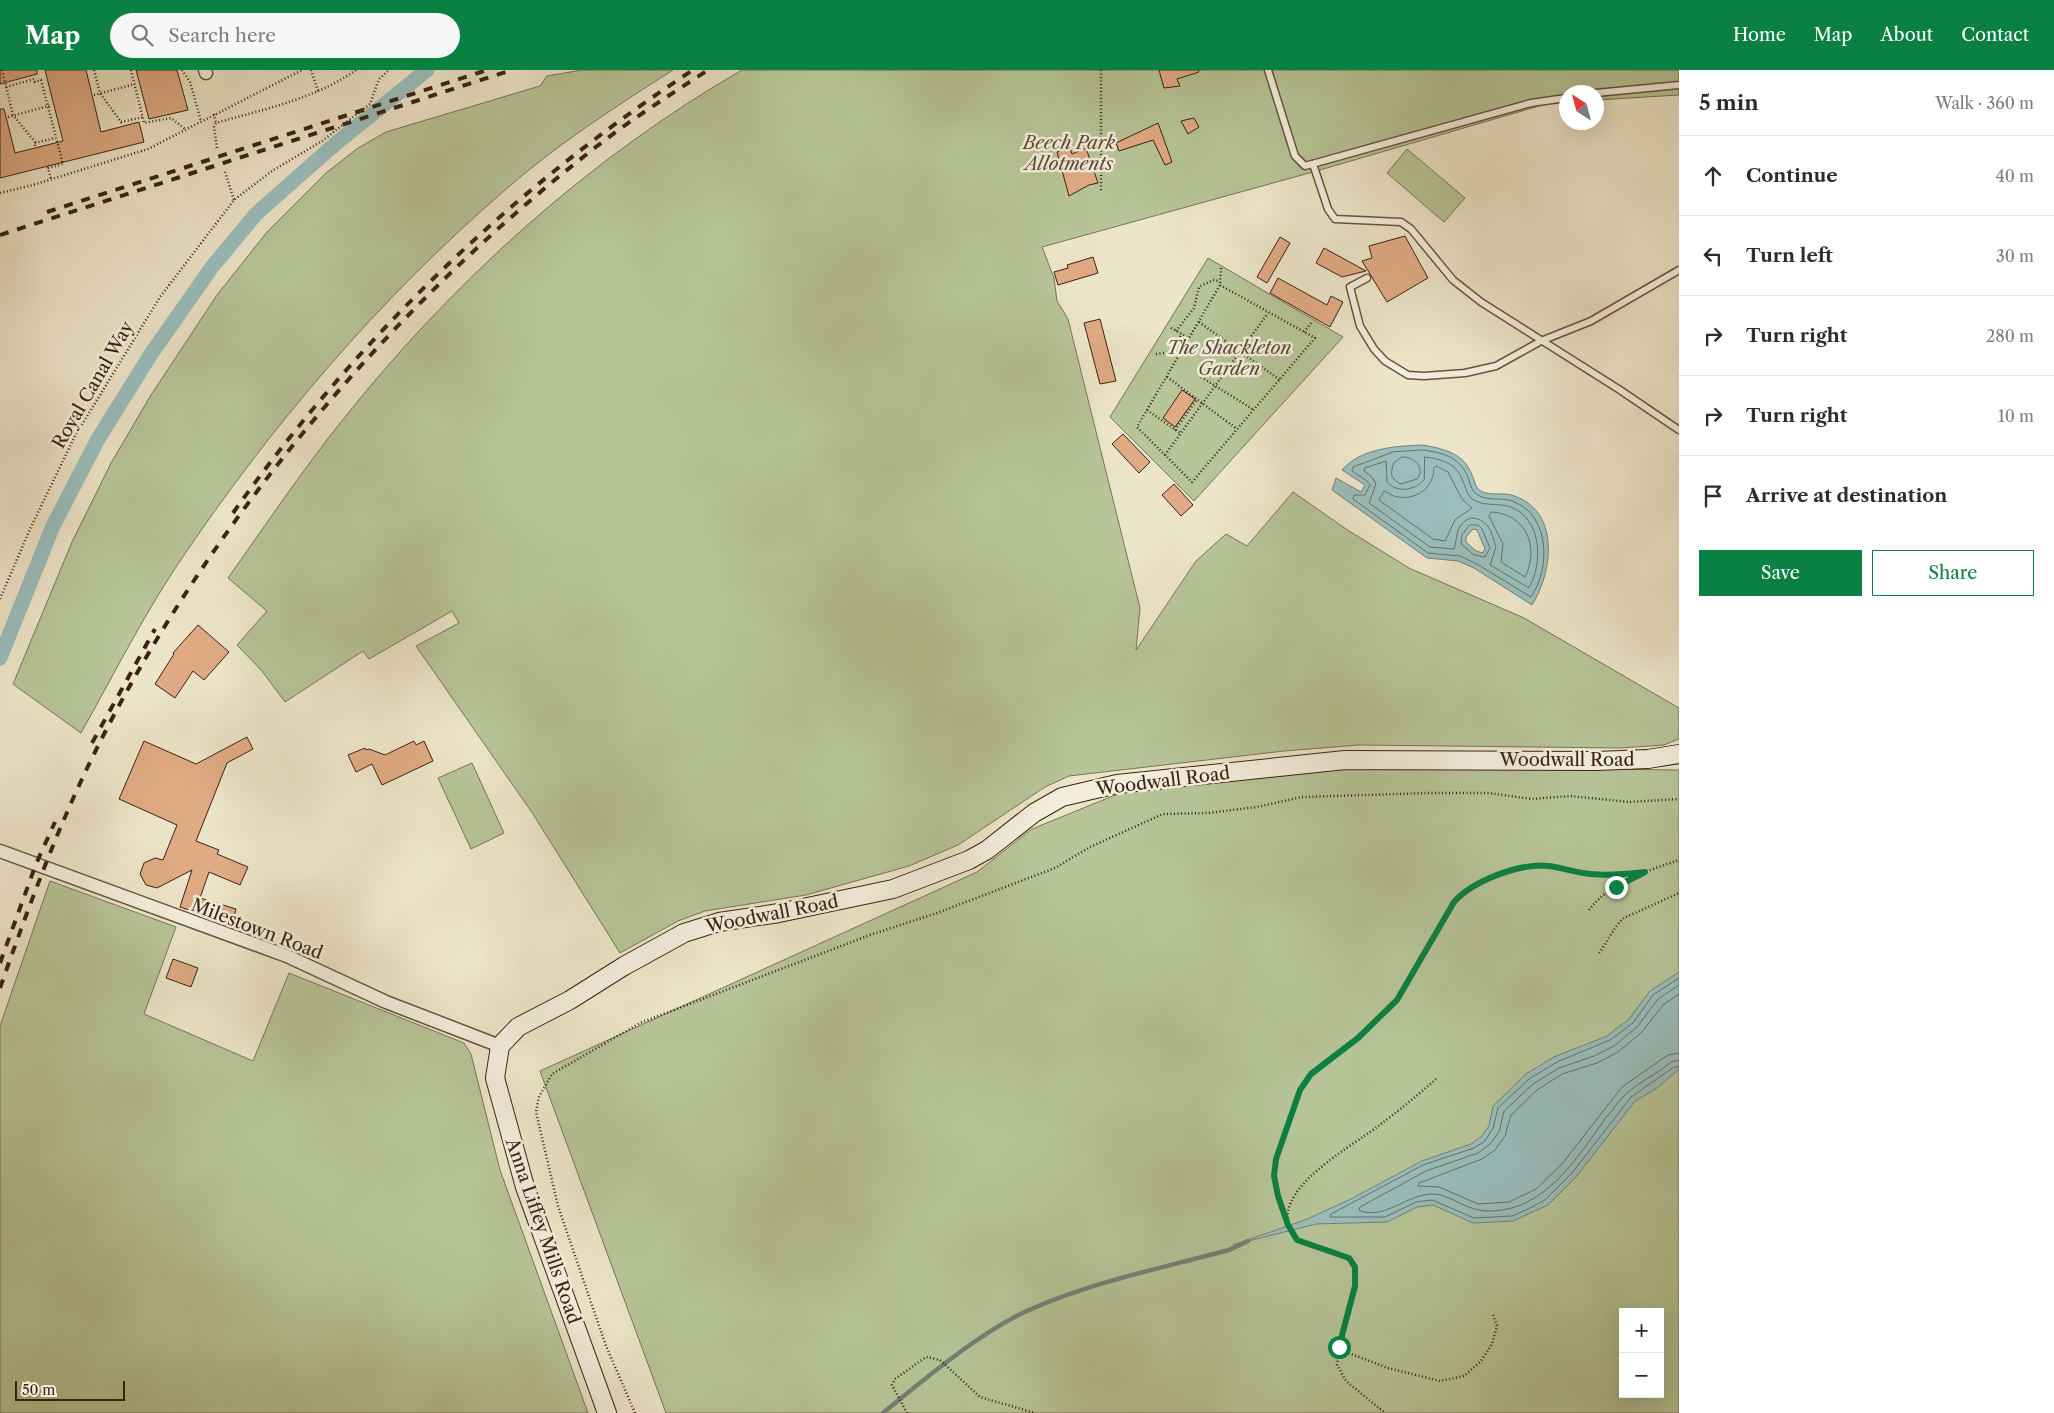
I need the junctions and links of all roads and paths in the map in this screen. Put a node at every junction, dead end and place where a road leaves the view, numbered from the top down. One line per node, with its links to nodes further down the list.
1 (2, 70): 14 (path)
2 (94, 70): 17 (path)
3 (131, 70): 12 (path)
4 (302, 70): 22 (path)
5 (311, 70): 15 (path)
6 (356, 70): 15 (path)
7 (389, 70): 36 (path, Royal Canal Way)
8 (1101, 70): 34 (path)
9 (1268, 70): 31 (lane)
10 (183, 72): 11 (path); 26 (path)
11 (179, 75)
12 (135, 84): 17 (path); 25 (path)
13 (1679, 85): 16 (lane)
14 (6, 87): 21 (path); 23 (path)
15 (318, 91): 27 (path)
16 (1604, 92)
17 (100, 93): 18 (path); 25 (path)
18 (94, 95)
19 (1559, 99): 31 (lane)
20 (52, 105): 21 (path)
21 (48, 106): 23 (path); 29 (path)
22 (214, 114): 26 (path); 27 (path)
23 (13, 116): 24 (path); 29 (path)
24 (8, 117)
25 (143, 117): 28 (path)
26 (201, 121): 28 (path)
27 (216, 124): 30 (path)
28 (185, 129): 33 (path)
29 (56, 138): 33 (path)
30 (217, 148)
31 (1313, 164): 50 (lane)
32 (225, 172): 36 (path)
33 (51, 179): 35 (path)
34 (1101, 191)
35 (0, 193)
36 (234, 200): 68 (path, Royal Canal Way)
37 (1221, 267): 40 (path)
38 (1679, 270): 50 (lane)
39 (1367, 278): 50 (lane)
40 (1220, 281): 41 (path); 46 (path)
41 (1220, 286): 42 (path); 43 (path)
42 (1268, 313): 47 (path); 52 (path)
43 (1199, 322): 49 (path); 52 (path)
44 (1312, 322): 47 (path)
45 (1171, 328): 46 (path)
46 (1176, 331): 48 (path)
47 (1304, 332): 57 (path)
48 (1182, 334): 49 (path); 51 (path)
49 (1189, 338): 54 (path)
50 (1541, 342): 65 (lane)
51 (1171, 352): 53 (path); 54 (path)
52 (1240, 352): 57 (path); 58 (path)
53 (1156, 354)
54 (1179, 355): 55 (path)
55 (1167, 377): 59 (path); 61 (path)
56 (1201, 377): 58 (path)
57 (1280, 380): 62 (path)
58 (1215, 386): 60 (path); 62 (path)
59 (1197, 399): 60 (path); 64 (path)
60 (1203, 403): 63 (path); 66 (path)
61 (1147, 410): 64 (path); 67 (path)
62 (1254, 410): 63 (path)
63 (1238, 429): 67 (path)
64 (1175, 430): 66 (path)
65 (1679, 430)
66 (1180, 433): 67 (path)
67 (1165, 454)
68 (0, 599)
69 (1679, 754): 77 (main road, Woodwall Road)
70 (1679, 799): 83 (path)
71 (0, 851): 77 (street, Milestown Road)
72 (1679, 860): 73 (path)
73 (1645, 872): 75 (path); 79 (path)
74 (1679, 893): 76 (path)
75 (1589, 910)
76 (1599, 952)
77 (500, 1046): 82 (main road, Anna Liffey Mills Road)
78 (1436, 1079): 79 (path)
79 (1286, 1216): 81 (path)
80 (1493, 1314): 81 (path)
81 (1341, 1340): 86 (path)
82 (607, 1413)
83 (635, 1413)
84 (907, 1413): 85 (path)
85 (1035, 1413)
86 (1385, 1413)

